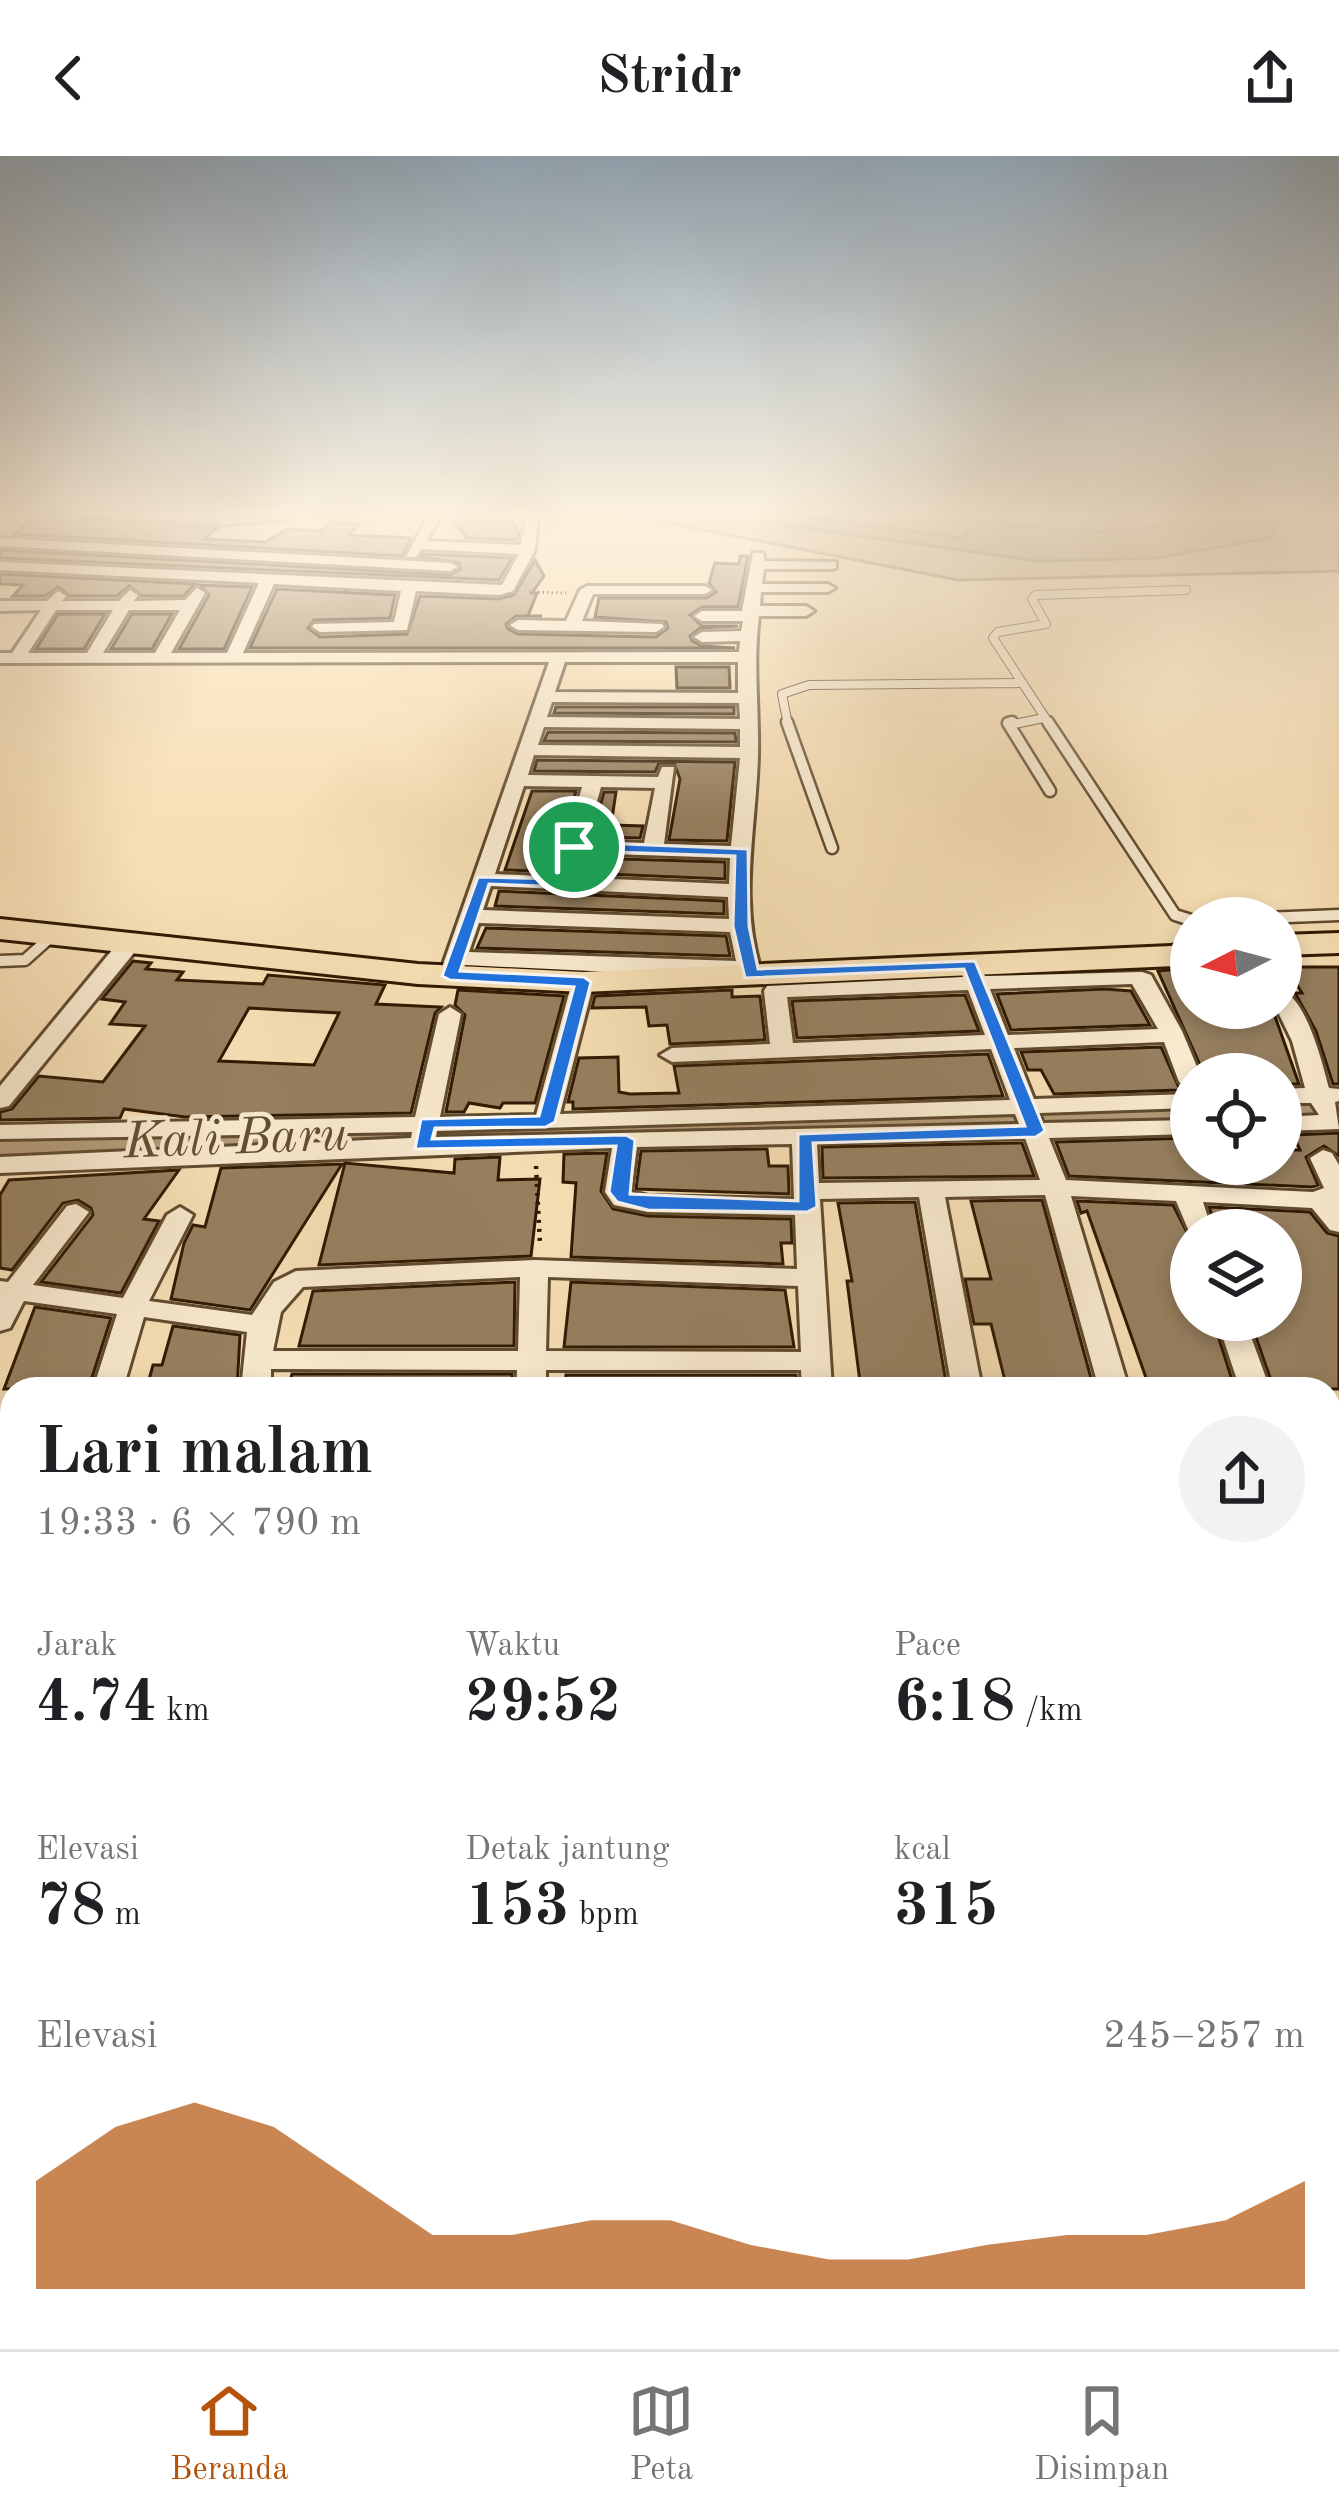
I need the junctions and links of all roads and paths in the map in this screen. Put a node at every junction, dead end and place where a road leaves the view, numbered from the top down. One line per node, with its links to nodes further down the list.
1 (43, 615): 26 (street)
2 (117, 615): 27 (street)
3 (185, 615): 19 (street)
4 (252, 615): 20 (street)
5 (324, 615): 15 (street)
6 (403, 615): 15 (street)
7 (577, 615): 14 (street)
8 (660, 615): 16 (street)
9 (712, 615): 12 (street)
10 (749, 615): 17 (street)
11 (1043, 615): 28 (lane)
12 (702, 616)
13 (518, 626): 14 (street)
14 (572, 626): 16 (street)
15 (320, 627): 21 (street)
16 (656, 627): 23 (street)
17 (746, 636): 18 (street); 25 (street)
18 (702, 637)
19 (160, 657): 20 (street); 27 (street)
20 (233, 657): 21 (street)
21 (310, 657): 22 (street)
22 (559, 657): 23 (street); 29 (street)
23 (652, 657): 24 (street)
24 (672, 657): 25 (street); 30 (street)
25 (746, 657): 31 (street)
26 (9, 658): 27 (street)
27 (92, 658)
28 (1022, 683): 32 (lane); 45 (lane)
29 (546, 697): 30 (street); 33 (street)
30 (672, 697): 31 (street)
31 (743, 698): 35 (street)
32 (1045, 718): 43 (lane); 52 (lane)
33 (537, 722): 34 (street); 36 (street)
34 (644, 724): 35 (street); 37 (street)
35 (747, 724): 39 (street)
36 (527, 750): 37 (street); 40 (street)
37 (644, 752): 38 (street)
38 (671, 752): 39 (street); 42 (street)
39 (750, 753): 47 (street)
40 (517, 780): 41 (street); 48 (street)
41 (592, 782): 42 (street); 44 (street)
42 (665, 784): 46 (street)
43 (1050, 791)
44 (574, 847): 46 (street); 49 (street)
45 (832, 848)
46 (653, 849): 47 (street)
47 (742, 852): 51 (street)
48 (484, 880): 49 (street); 54 (street)
49 (564, 884): 50 (street)
50 (616, 886): 51 (street); 56 (street)
51 (742, 891): 57 (street)
52 (1170, 909)
53 (1339, 915): 55 (lane)
54 (471, 916): 56 (street); 65 (street)
55 (1302, 916)
56 (612, 921): 57 (street)
57 (741, 926): 66 (street)
58 (0, 929): 59 (main road)
59 (53, 934): 60 (main road); 64 (lane)
60 (126, 942): 65 (main road); 76 (street); 77 (street)
61 (1339, 944): 62 (main road)
62 (1302, 945)
63 (1170, 956): 67 (main road)
64 (0, 961)
65 (453, 967): 66 (street); 68 (main road)
66 (749, 971): 67 (main road); 68 (main road)
67 (974, 974): 71 (street); 72 (street); 73 (street)
68 (584, 982): 85 (street)
69 (450, 1014): 86 (street)
70 (1298, 1029): 79 (street)
71 (1171, 1035): 72 (street); 74 (street)
72 (999, 1043): 73 (street); 81 (street)
73 (783, 1052): 75 (street)
74 (1179, 1053)
75 (672, 1055)
76 (0, 1081)
77 (0, 1101)
78 (1170, 1103): 81 (street)
79 (1331, 1108): 80 (street)
80 (1302, 1117)
81 (1031, 1118): 82 (street); 83 (street); 87 (street); 92 (street)
82 (1170, 1126)
83 (766, 1127): 85 (street); 87 (street); 88 (street)
84 (0, 1132): 89 (street)
85 (540, 1132): 86 (street); 88 (street); 100 (path)
86 (424, 1135): 89 (street)
87 (804, 1138): 95 (street)
88 (626, 1140): 95 (street)
89 (224, 1142): 91 (street)
90 (1323, 1158): 98 (street)
91 (0, 1165)
92 (1056, 1187): 93 (street); 94 (street); 112 (street)
93 (931, 1190): 95 (street); 111 (street)
94 (1186, 1192): 96 (street); 98 (street)
95 (807, 1199): 101 (street)
96 (1192, 1209)
97 (76, 1212): 102 (street)
98 (1332, 1212)
99 (180, 1215): 103 (street)
100 (537, 1268): 101 (street); 105 (street); 108 (street)
101 (812, 1278): 109 (street)
102 (7, 1290): 103 (street); 104 (street)
103 (134, 1304): 105 (street); 110 (street)
104 (0, 1322)
105 (261, 1325): 107 (street)
106 (1238, 1341): 113 (street)
107 (256, 1374): 108 (street)
108 (531, 1374): 109 (street)
109 (816, 1375)
110 (111, 1377)
111 (965, 1377)
112 (1111, 1377)
113 (1251, 1377)

